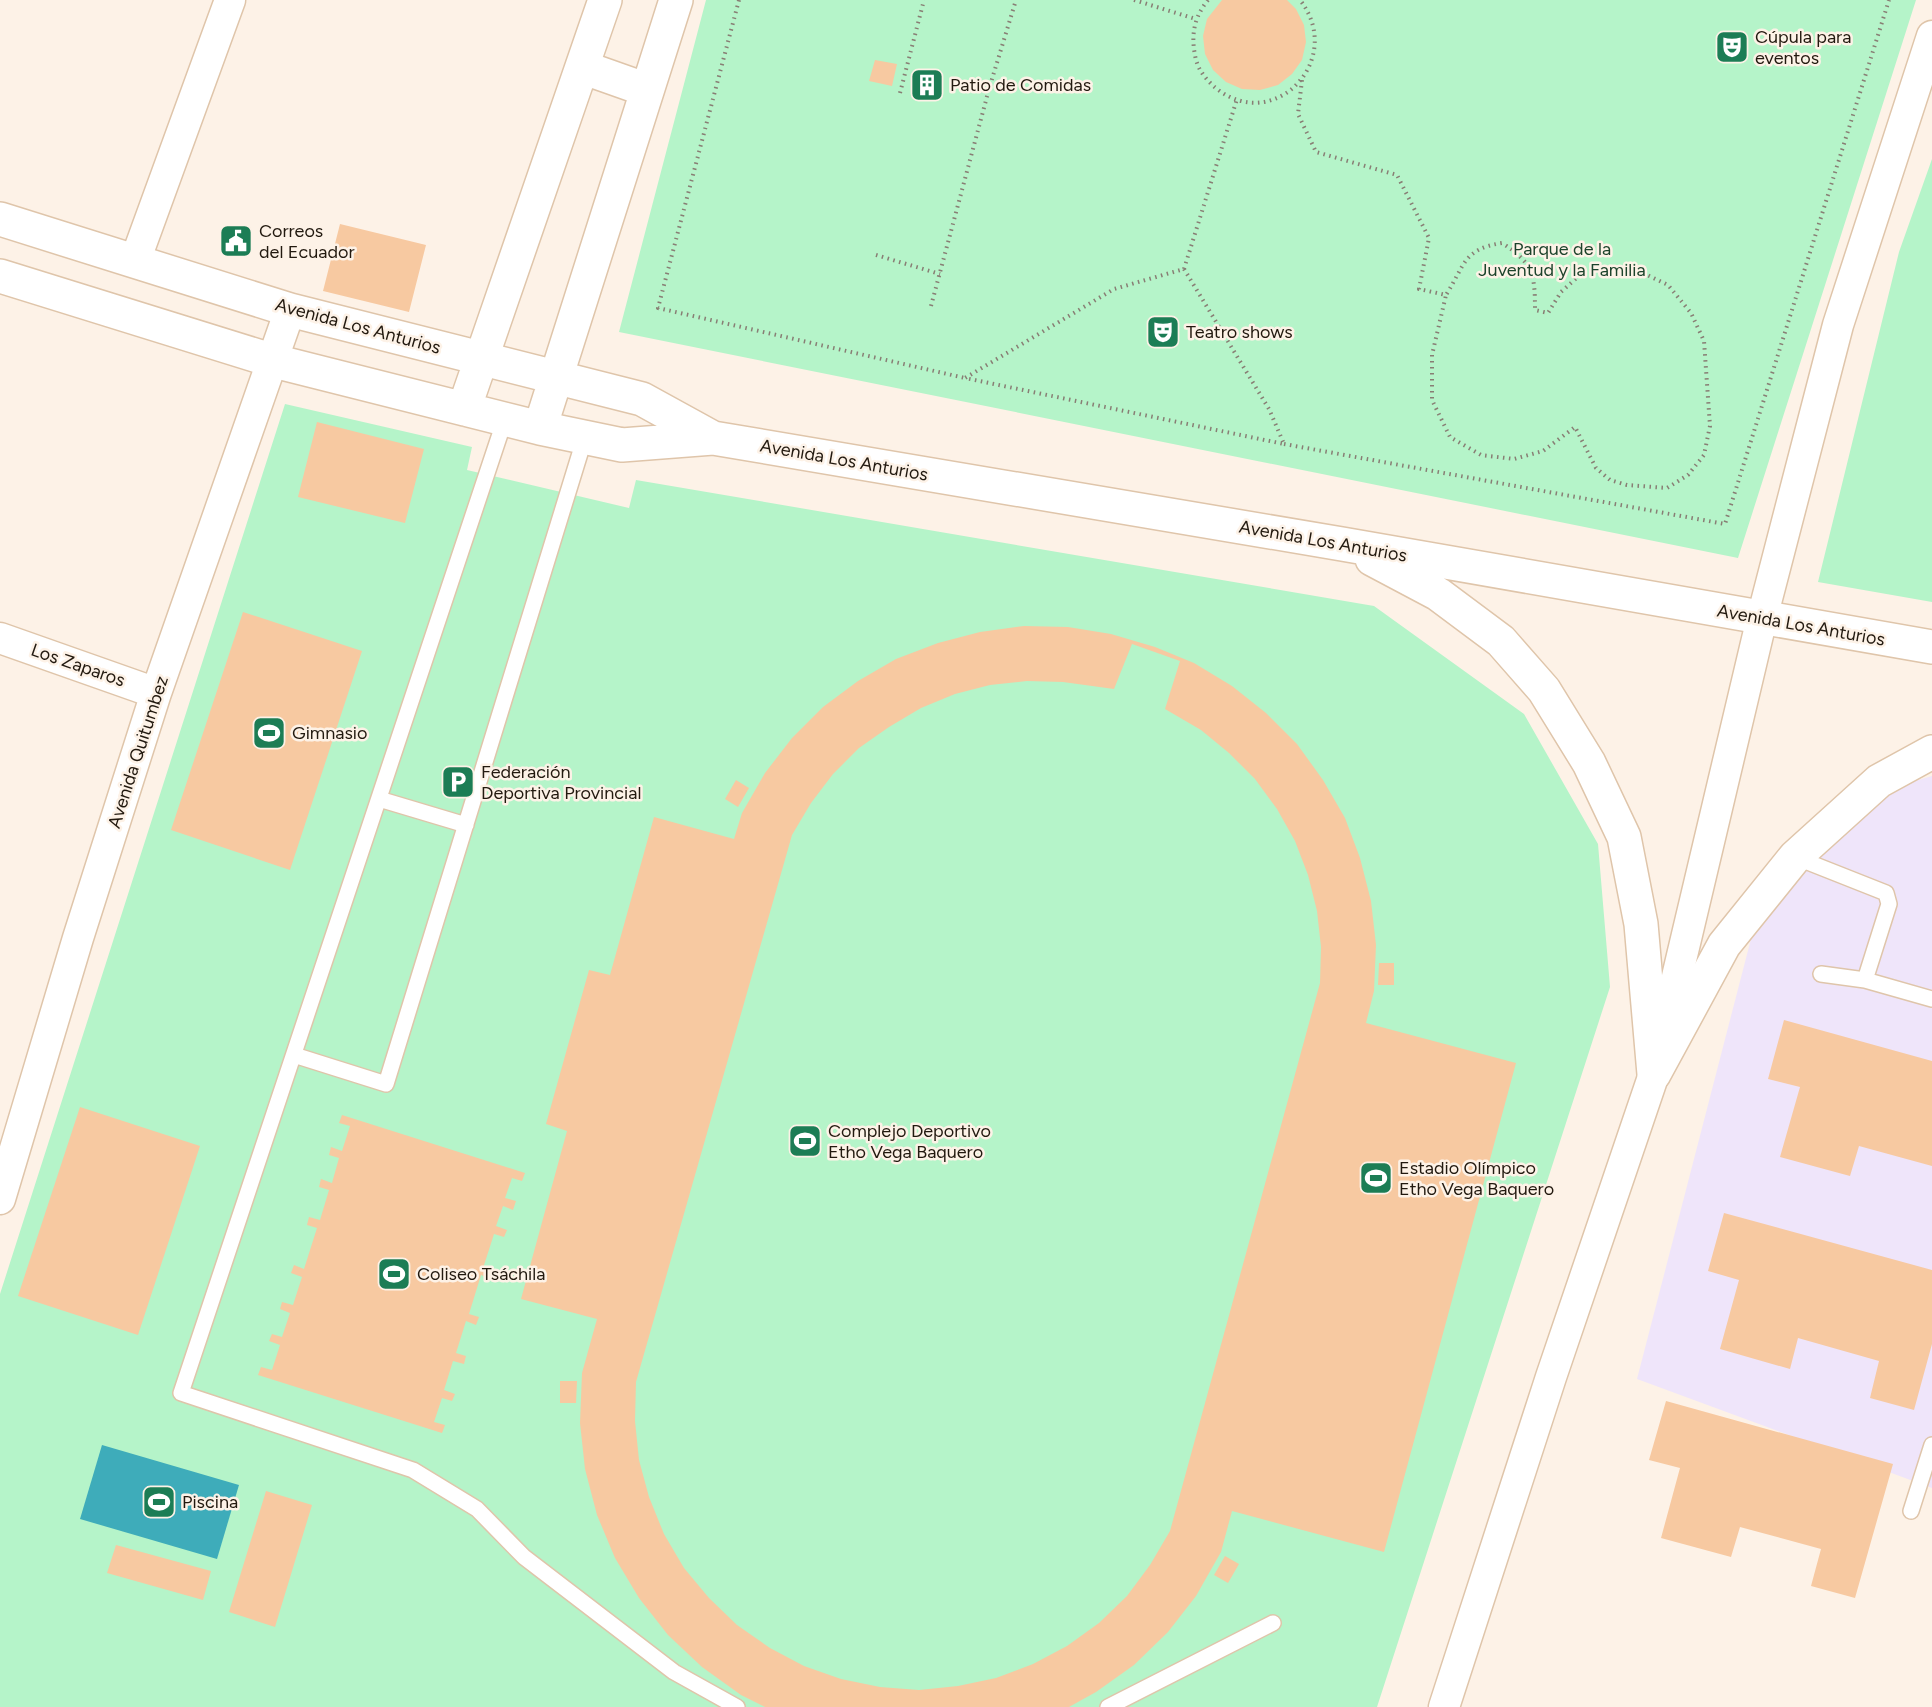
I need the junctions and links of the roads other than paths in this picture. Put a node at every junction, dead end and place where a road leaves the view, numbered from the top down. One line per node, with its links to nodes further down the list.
1 (230, 0): 8 (street)
2 (605, 0): 5 (street)
3 (676, 0): 6 (street)
4 (1932, 36): 20 (street)
5 (582, 67): 6 (street); 11 (street)
6 (647, 90): 13 (street)
7 (0, 219): 8 (street, Avenida Los Anturios)
8 (135, 261): 10 (street, Avenida Los Anturios)
9 (0, 276): 12 (street, Avenida Los Anturios)
10 (290, 310): 11 (street, Avenida Los Anturios); 12 (street, Avenida Quitumbez)
11 (483, 359): 13 (street, Avenida Los Anturios); 14 (street)
12 (274, 361): 14 (street, Avenida Los Anturios); 23 (street, Avenida Quitumbez)
13 (556, 377): 16 (street); 18 (street, Avenida Los Anturios)
14 (464, 409): 15 (street, Avenida Los Anturios)
15 (505, 419): 16 (street, Avenida Los Anturios); 25 (lane)
16 (540, 428): 17 (street, Avenida Los Anturios)
17 (585, 437): 18 (street, Avenida Los Anturios); 26 (lane)
18 (713, 438): 19 (street, Avenida Los Anturios)
19 (1342, 544): 20 (street, Avenida Los Anturios); 32 (street)
20 (1762, 618): 22 (street, Avenida Los Anturios); 32 (street)
21 (0, 638): 23 (street, Los Zaparos)
22 (1932, 647)
23 (156, 693): 33 (street, Avenida Quitumbez)
24 (1932, 752): 27 (street)
25 (379, 799): 26 (lane); 31 (lane)
26 (466, 825): 31 (lane)
27 (1795, 857): 29 (lane); 32 (street)
28 (1821, 974): 29 (lane)
29 (1865, 980): 30 (lane)
30 (1932, 999)
31 (294, 1055): 37 (lane)
32 (1654, 1074): 39 (street)
33 (0, 1199)
34 (1932, 1445): 35 (lane)
35 (1911, 1511)
36 (1274, 1623): 38 (lane)
37 (737, 1707)
38 (1108, 1707)
39 (1444, 1707)

